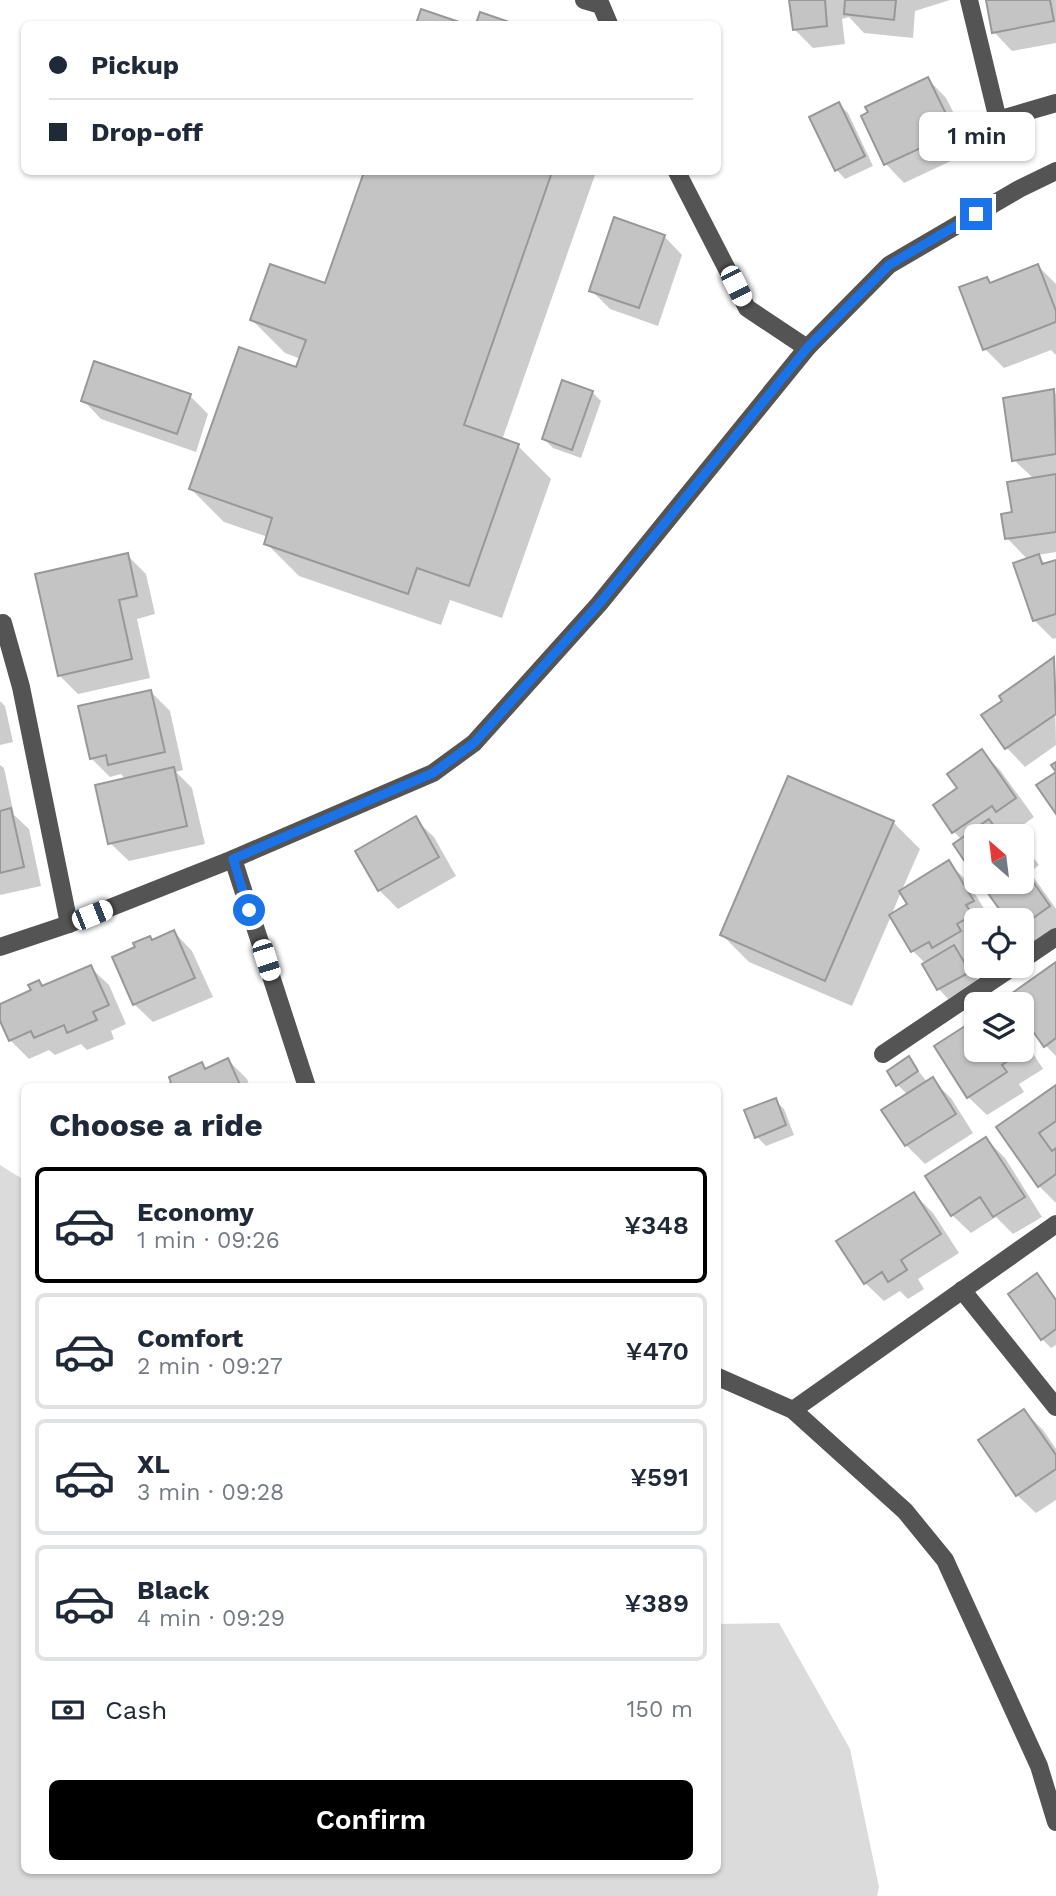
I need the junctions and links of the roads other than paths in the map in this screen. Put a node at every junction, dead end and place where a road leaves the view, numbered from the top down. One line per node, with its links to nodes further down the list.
1 (584, 0): 3 (street)
2 (969, 0): 4 (street)
3 (608, 21)
4 (1056, 103)
5 (1056, 171): 7 (street)
6 (679, 175): 7 (street)
7 (807, 348): 9 (street)
8 (3, 623): 10 (street)
9 (233, 859): 10 (street); 16 (street)
10 (69, 924): 12 (street)
11 (1056, 937): 13 (street)
12 (0, 947)
13 (1034, 952)
14 (996, 978): 15 (street)
15 (883, 1054)
16 (306, 1083)
17 (1056, 1224): 18 (street)
18 (962, 1290): 20 (street); 21 (street)
19 (721, 1378): 21 (street)
20 (1056, 1407)
21 (793, 1410): 22 (street)
22 (1056, 1822)

